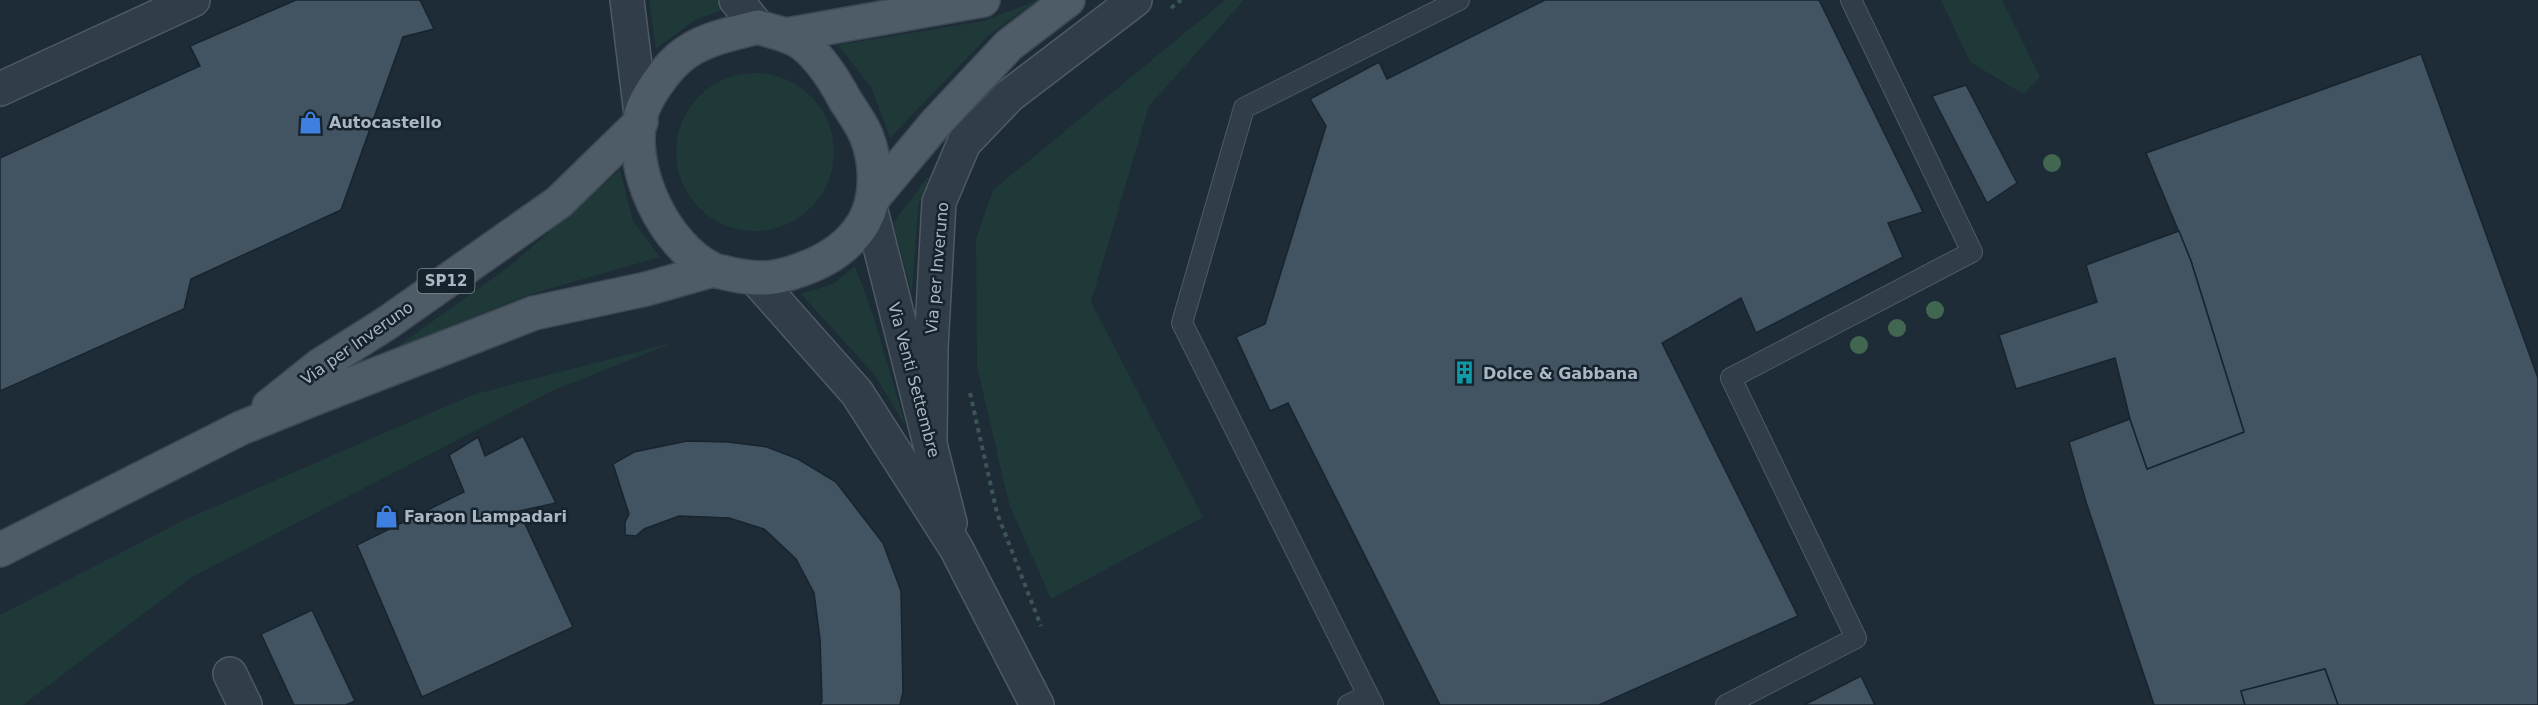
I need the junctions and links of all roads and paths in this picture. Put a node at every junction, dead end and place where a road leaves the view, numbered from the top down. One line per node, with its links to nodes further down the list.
1 (193, 0): 12 (street)
2 (627, 0): 13 (street)
3 (736, 0): 11 (street)
4 (983, 0): 11 (main road)
5 (1068, 0): 14 (main road)
6 (1135, 0): 19 (street, Via per Inveruno)
7 (1181, 0): 10 (path)
8 (1459, 0): 24 (lane)
9 (1851, 0): 28 (lane)
10 (1163, 15)
11 (772, 31): 13 (main road); 14 (main road)
12 (0, 89)
13 (641, 118): 15 (main road); 18 (main road, Via per Inveruno / SP12)
14 (872, 204): 16 (main road); 19 (street, Via Venti Settembre)
15 (713, 270): 16 (main road); 18 (main road, Via per Inveruno / SP12)
16 (756, 279): 20 (street, Via Venti Settembre)
17 (970, 389): 22 (path)
18 (241, 428): 21 (main road, Via per Inveruno / SP12)
19 (930, 440): 20 (street, Via Venti Settembre)
20 (956, 548): 26 (street, Via Venti Settembre)
21 (0, 550)
22 (1045, 635)
23 (230, 674): 25 (street)
24 (1371, 700): 27 (lane)
25 (245, 705)
26 (1037, 705)
27 (1348, 705)
28 (1726, 705)

